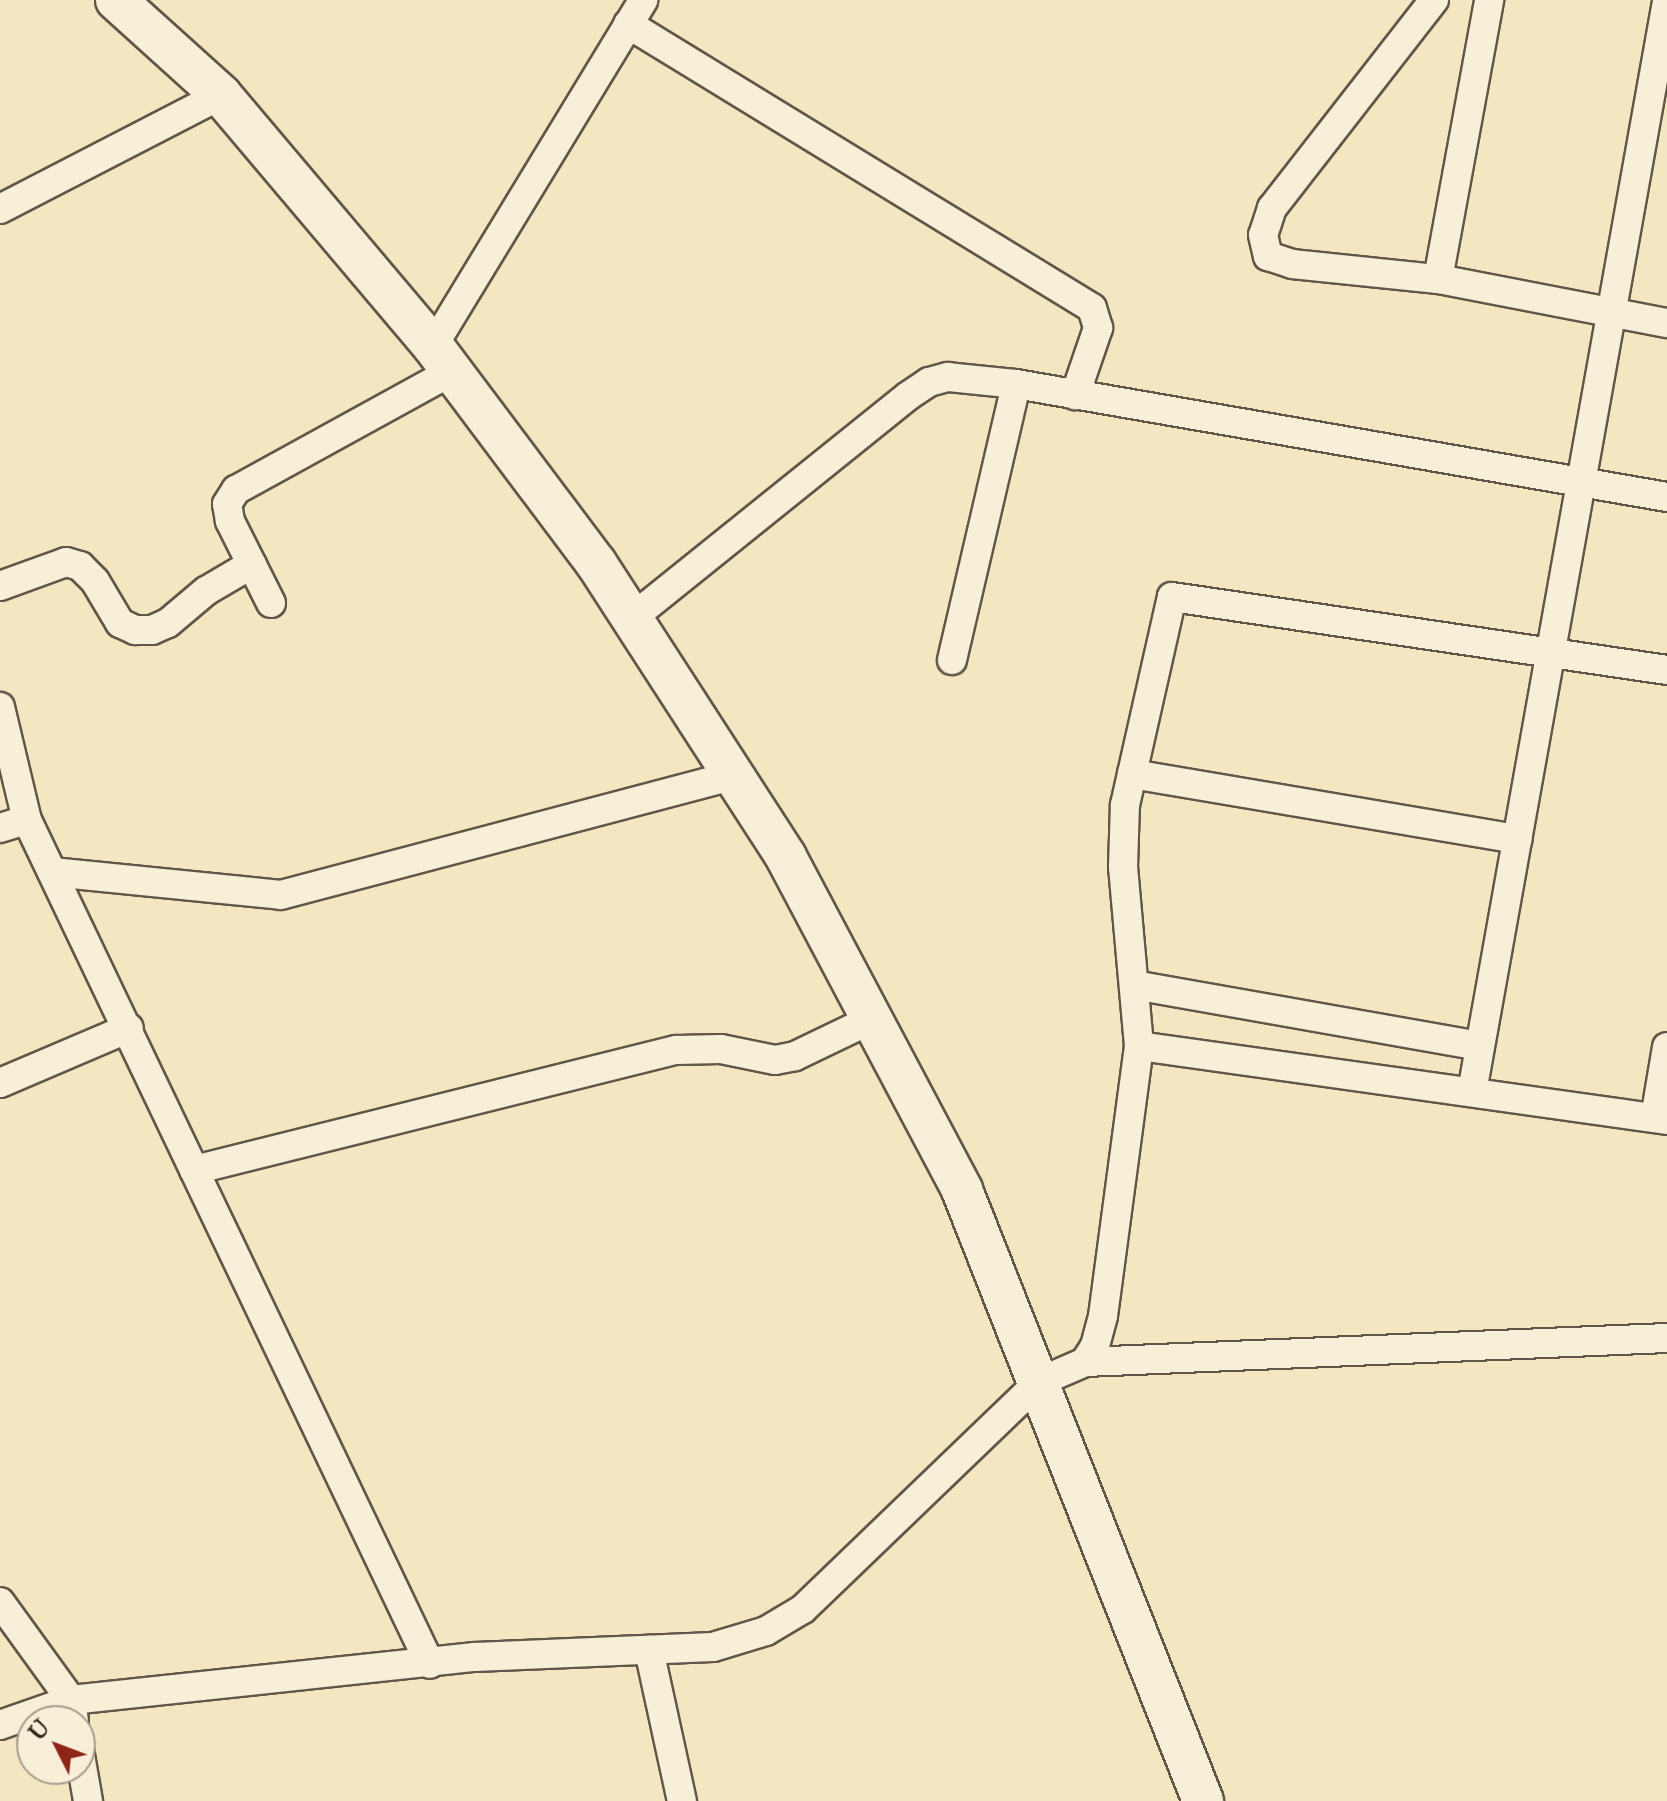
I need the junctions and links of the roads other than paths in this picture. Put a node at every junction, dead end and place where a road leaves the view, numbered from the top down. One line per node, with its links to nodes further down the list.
1 (116, 0): 6 (street)
2 (1434, 0): 8 (street)
3 (1489, 0): 8 (street)
4 (1667, 2): 9 (street)
5 (635, 12): 11 (street); 13 (street)
6 (221, 95): 7 (street); 11 (street)
7 (0, 209)
8 (1438, 279): 9 (street)
9 (1611, 314): 10 (street); 14 (street)
10 (1667, 323)
11 (442, 359): 16 (street); 19 (street)
12 (1016, 384): 13 (street); 19 (street); 21 (street)
13 (1075, 395): 14 (street)
14 (1581, 481): 15 (street); 20 (street)
15 (1667, 497)
16 (252, 564): 17 (street); 18 (street)
17 (0, 586)
18 (271, 603)
19 (632, 618): 25 (street)
20 (1550, 653): 22 (street); 24 (street); 28 (street)
21 (952, 660)
22 (1667, 670)
23 (0, 707): 26 (street)
24 (1132, 774): 28 (street); 30 (street)
25 (734, 775): 29 (street); 31 (street)
26 (27, 820): 27 (street); 29 (street)
27 (0, 828)
28 (1518, 839): 34 (street)
29 (52, 872): 32 (street)
30 (1134, 985): 33 (street); 34 (street)
31 (874, 1018): 39 (street); 42 (street)
32 (129, 1028): 36 (street); 39 (street)
33 (1139, 1046): 37 (street); 41 (street)
34 (1480, 1046): 37 (street)
35 (1667, 1047): 38 (street)
36 (0, 1083)
37 (1472, 1092): 38 (street)
38 (1661, 1119)
39 (194, 1170): 45 (street)
40 (1667, 1338): 41 (street)
41 (1085, 1362): 42 (street)
42 (1039, 1382): 44 (street); 49 (street)
43 (0, 1602): 46 (street)
44 (649, 1650): 45 (street); 48 (street)
45 (430, 1664): 47 (street)
46 (68, 1705)
47 (96, 1708)
48 (682, 1801)
49 (1203, 1801)

